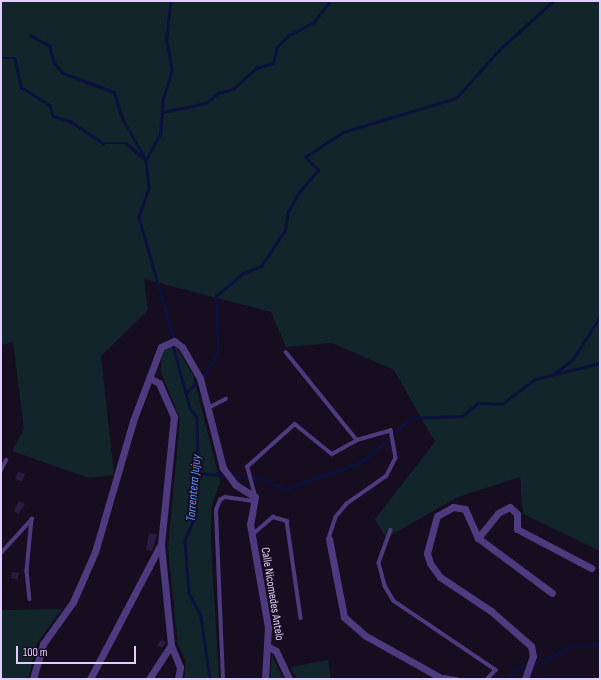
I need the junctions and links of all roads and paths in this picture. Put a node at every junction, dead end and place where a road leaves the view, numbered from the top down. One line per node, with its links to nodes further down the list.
1 (286, 352): 5 (lane)
2 (149, 378): 4 (street); 13 (street); 23 (street)
3 (226, 399): 4 (lane)
4 (208, 408): 8 (street)
5 (357, 440): 8 (lane); 12 (lane)
6 (6, 460): 7 (lane)
7 (1, 470)
8 (255, 499): 10 (street, Calle Nicomedes Antelo); 27 (lane)
9 (391, 530): 31 (lane)
10 (252, 535): 18 (lane); 20 (street, Calle Nicomedes Antelo)
11 (478, 538): 15 (street); 16 (street); 32 (street)
12 (329, 539): 21 (street)
13 (162, 544): 19 (street); 24 (street)
14 (1, 553): 17 (lane)
15 (591, 568)
16 (552, 593)
17 (30, 599)
18 (301, 618)
19 (171, 645): 25 (street); 26 (street)
20 (269, 647): 28 (street, Calle Nicomedes Antelo); 29 (street)
21 (425, 676): 22 (street)
22 (444, 678): 30 (lane)
23 (33, 679)
24 (90, 679)
25 (148, 679)
26 (178, 679)
27 (223, 679)
28 (265, 679)
29 (289, 679)
30 (457, 679)
31 (488, 679)
32 (525, 679)

